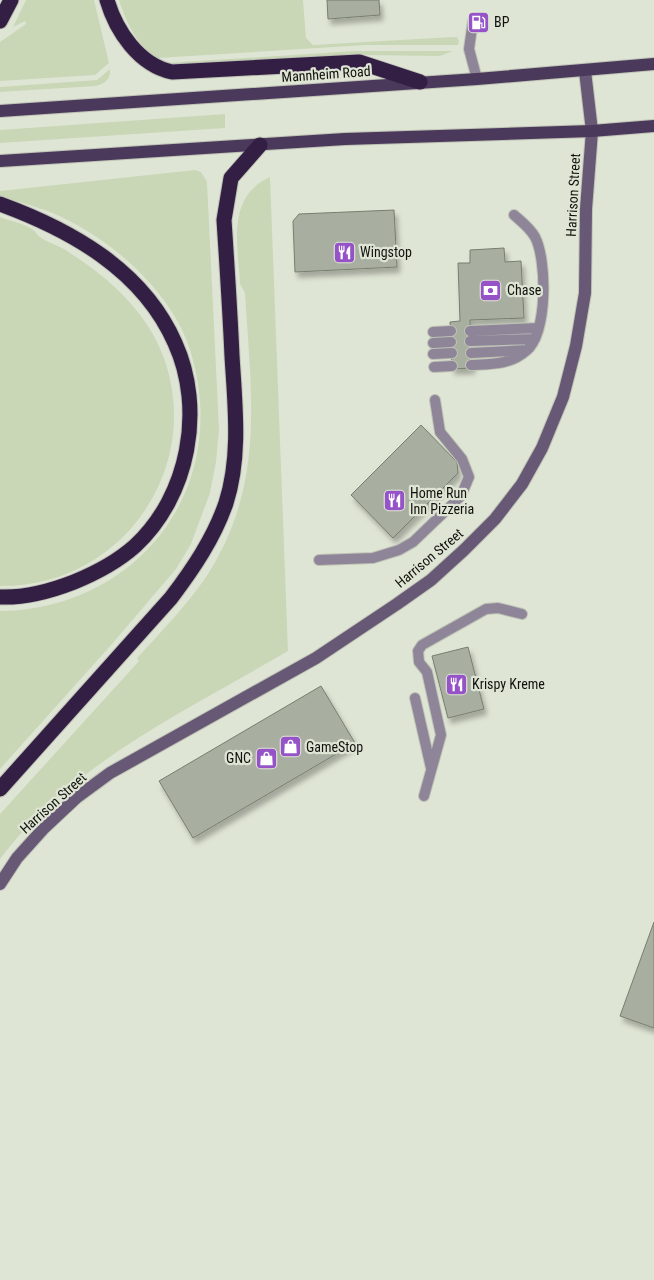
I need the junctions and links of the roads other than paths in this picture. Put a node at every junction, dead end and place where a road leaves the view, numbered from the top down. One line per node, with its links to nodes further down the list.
1 (11, 0): 3 (highway)
2 (107, 0): 8 (highway)
3 (0, 21)
4 (473, 21): 7 (lane)
5 (654, 64): 6 (main road, Mannheim Road)
6 (585, 71): 7 (main road, Mannheim Road); 11 (main road, Harrison Street)
7 (477, 79): 8 (main road, Mannheim Road)
8 (420, 82): 9 (main road, Mannheim Road)
9 (0, 111)
10 (654, 126): 11 (main road)
11 (592, 131): 12 (main road); 35 (main road, Harrison Street)
12 (260, 145): 13 (main road); 33 (highway)
13 (0, 161)
14 (0, 204): 29 (highway)
15 (514, 215): 16 (lane)
16 (536, 334): 17 (lane); 20 (lane)
17 (470, 336)
18 (433, 337): 19 (lane)
19 (451, 337)
20 (528, 350): 22 (lane); 24 (lane)
21 (452, 353): 23 (lane)
22 (471, 353)
23 (433, 354)
24 (472, 365)
25 (452, 366): 26 (lane)
26 (434, 367)
27 (435, 400): 28 (lane)
28 (319, 560)
29 (0, 597)
30 (522, 614): 32 (lane)
31 (415, 698): 32 (lane)
32 (432, 769): 34 (lane)
33 (0, 789)
34 (424, 796)
35 (0, 884)

